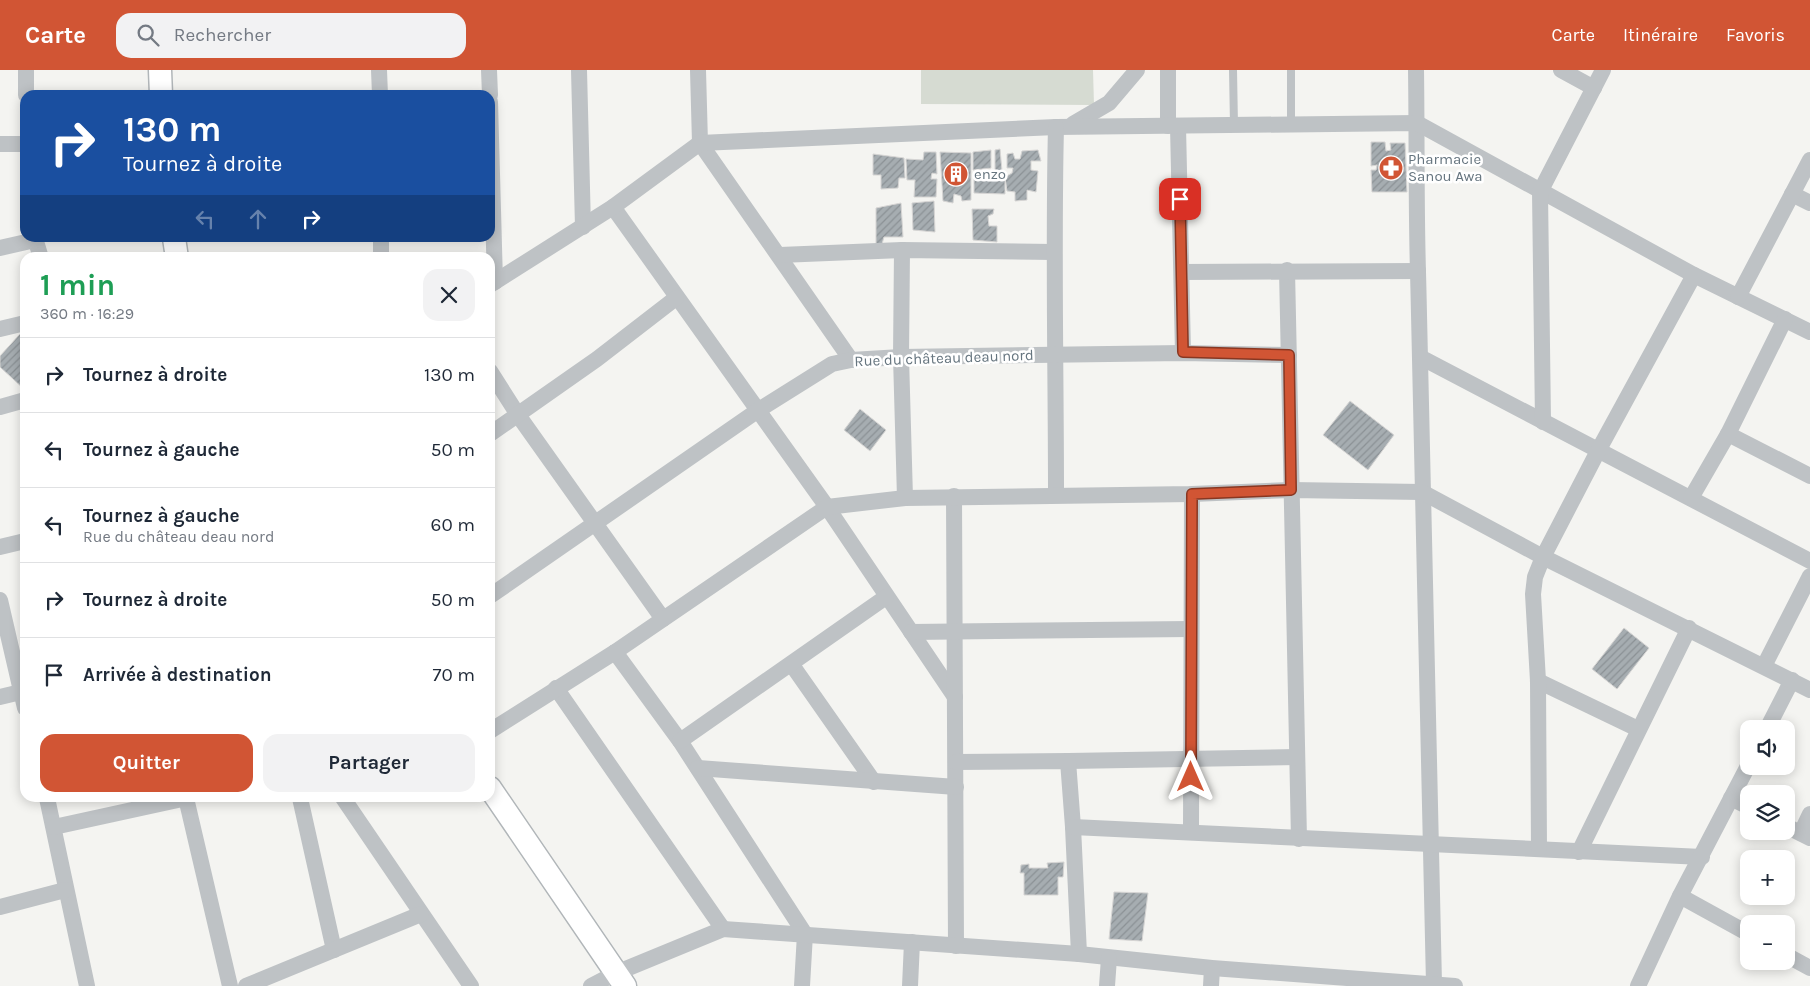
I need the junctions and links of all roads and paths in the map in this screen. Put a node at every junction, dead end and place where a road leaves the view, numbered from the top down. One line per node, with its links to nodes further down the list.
1 (26, 70): 15 (street)
2 (160, 70): 16 (main road)
3 (379, 70): 17 (street)
4 (489, 70): 18 (street)
5 (578, 70): 32 (street)
6 (698, 70): 24 (street)
7 (1137, 70): 23 (street)
8 (1168, 70): 22 (street)
9 (1233, 70): 20 (lane)
10 (1291, 70): 21 (lane)
11 (1416, 70): 19 (street)
12 (1561, 70): 14 (street)
13 (1603, 70): 14 (street)
14 (1594, 88): 28 (street)
15 (26, 90)
16 (161, 90)
17 (380, 90)
18 (490, 90)
19 (1417, 123): 21 (street); 28 (street); 39 (street)
20 (1234, 125): 21 (street); 22 (street)
21 (1291, 125)
22 (1173, 126): 23 (street); 40 (street)
23 (1062, 127): 24 (street); 36 (street)
24 (700, 143): 31 (street); 37 (street)
25 (0, 144): 26 (street)
26 (20, 144)
27 (1810, 160): 29 (street)
28 (1540, 192): 41 (street); 60 (street)
29 (1792, 194): 30 (street); 43 (street)
30 (1810, 203)
31 (613, 207): 32 (street); 44 (street)
32 (583, 226): 42 (street)
33 (23, 242): 34 (street)
34 (0, 248)
35 (902, 250): 36 (street); 37 (street); 52 (street)
36 (1053, 252): 50 (street)
37 (780, 255): 54 (street)
38 (1287, 270): 39 (street); 40 (street); 51 (street)
39 (1418, 271): 53 (street)
40 (1182, 272): 49 (street)
41 (1694, 275): 43 (street); 63 (street)
42 (495, 282)
43 (1738, 297): 45 (street)
44 (676, 298): 58 (street); 59 (street)
45 (1785, 319): 48 (street); 62 (street)
46 (20, 324): 47 (street)
47 (0, 329)
48 (1810, 332)
49 (1183, 352): 50 (street, Rue du château deau nord); 51 (street, Rue du château deau nord)
50 (1056, 355): 52 (street, Rue du château deau nord); 67 (street)
51 (1289, 355): 65 (street)
52 (901, 358): 54 (street, Rue du château deau nord); 70 (street)
53 (1422, 358): 60 (street); 66 (street)
54 (851, 360): 58 (street, Rue du château deau nord)
55 (495, 379): 59 (street)
56 (20, 401): 57 (street)
57 (0, 407)
58 (757, 411): 72 (street); 73 (street, Rue du château deau nord)
59 (518, 414): 61 (street); 73 (street)
60 (1543, 422): 63 (street)
61 (495, 430)
62 (1728, 434): 64 (street); 71 (street)
63 (1598, 451): 71 (street); 76 (street)
64 (1810, 476)
65 (1291, 490): 66 (street); 68 (street); 102 (street)
66 (1422, 492): 76 (street); 124 (street)
67 (1056, 494): 68 (street); 69 (street)
68 (1192, 494): 84 (street)
69 (954, 496): 70 (street); 86 (street)
70 (905, 498): 72 (street)
71 (1690, 498): 77 (street)
72 (827, 507): 80 (street); 82 (street)
73 (596, 522): 79 (street, Rue du château deau nord); 82 (street)
74 (20, 542): 75 (street)
75 (0, 547)
76 (1543, 557): 83 (street); 92 (street)
77 (1810, 561)
78 (1810, 576): 89 (street)
79 (495, 593)
80 (886, 597): 85 (street); 88 (street)
81 (0, 600): 90 (street)
82 (663, 618): 87 (street)
83 (1689, 628): 89 (street); 100 (street)
84 (1190, 629): 86 (street); 103 (street)
85 (911, 632): 86 (street); 97 (street)
86 (954, 633): 97 (street)
87 (615, 652): 93 (street); 101 (street)
88 (792, 665): 101 (street); 108 (street)
89 (1764, 666): 91 (street)
90 (20, 679)
91 (1792, 680): 94 (street); 98 (street)
92 (1538, 681): 100 (street); 125 (street)
93 (556, 688): 99 (street); 132 (street)
94 (1810, 690)
95 (20, 692): 96 (street)
96 (0, 697)
97 (955, 697): 105 (street)
98 (1772, 720)
99 (495, 728)
100 (1638, 729): 126 (street)
101 (680, 742): 106 (street)
102 (1297, 757): 103 (street); 123 (street)
103 (1191, 759): 104 (street); 121 (street)
104 (1068, 761): 105 (street); 120 (street)
105 (956, 762): 109 (street)
106 (698, 768): 108 (street); 134 (street)
107 (1744, 775): 111 (street)
108 (874, 782): 109 (street)
109 (956, 787): 136 (street)
110 (495, 795): 143 (main road)
111 (1732, 798): 117 (street); 127 (street)
112 (48, 802): 119 (street)
113 (167, 802): 119 (street)
114 (187, 802): 147 (street)
115 (301, 802): 137 (street)
116 (346, 802): 131 (street)
117 (1740, 802)
118 (1810, 814): 122 (street)
119 (54, 826): 128 (street)
120 (1073, 827): 121 (street); 138 (street)
121 (1192, 832): 123 (street)
122 (1806, 835)
123 (1299, 839): 124 (street)
124 (1431, 844): 125 (street); 145 (street)
125 (1539, 849): 126 (street)
126 (1579, 852): 127 (street)
127 (1702, 857): 129 (street)
128 (65, 890): 130 (street); 146 (street)
129 (1680, 896): 133 (street); 156 (street)
130 (0, 907)
131 (421, 914): 137 (street); 149 (street)
132 (723, 929): 134 (street); 143 (street)
133 (1740, 929)
134 (805, 934): 135 (street); 151 (street)
135 (912, 942): 136 (street); 152 (street)
136 (956, 946): 138 (street)
137 (334, 950): 148 (street)
138 (1078, 954): 139 (street)
139 (1109, 958): 141 (street); 153 (street)
140 (1795, 960): 142 (street)
141 (1212, 968): 144 (street); 154 (street)
142 (1810, 968)
143 (620, 979): 150 (street)
144 (1405, 984): 145 (street)
145 (1434, 984): 155 (street)
146 (87, 986)
147 (230, 986)
148 (246, 986)
149 (471, 986)
150 (591, 986)
151 (802, 986)
152 (910, 986)
153 (1107, 986)
154 (1211, 986)
155 (1455, 986)
156 (1638, 986)

